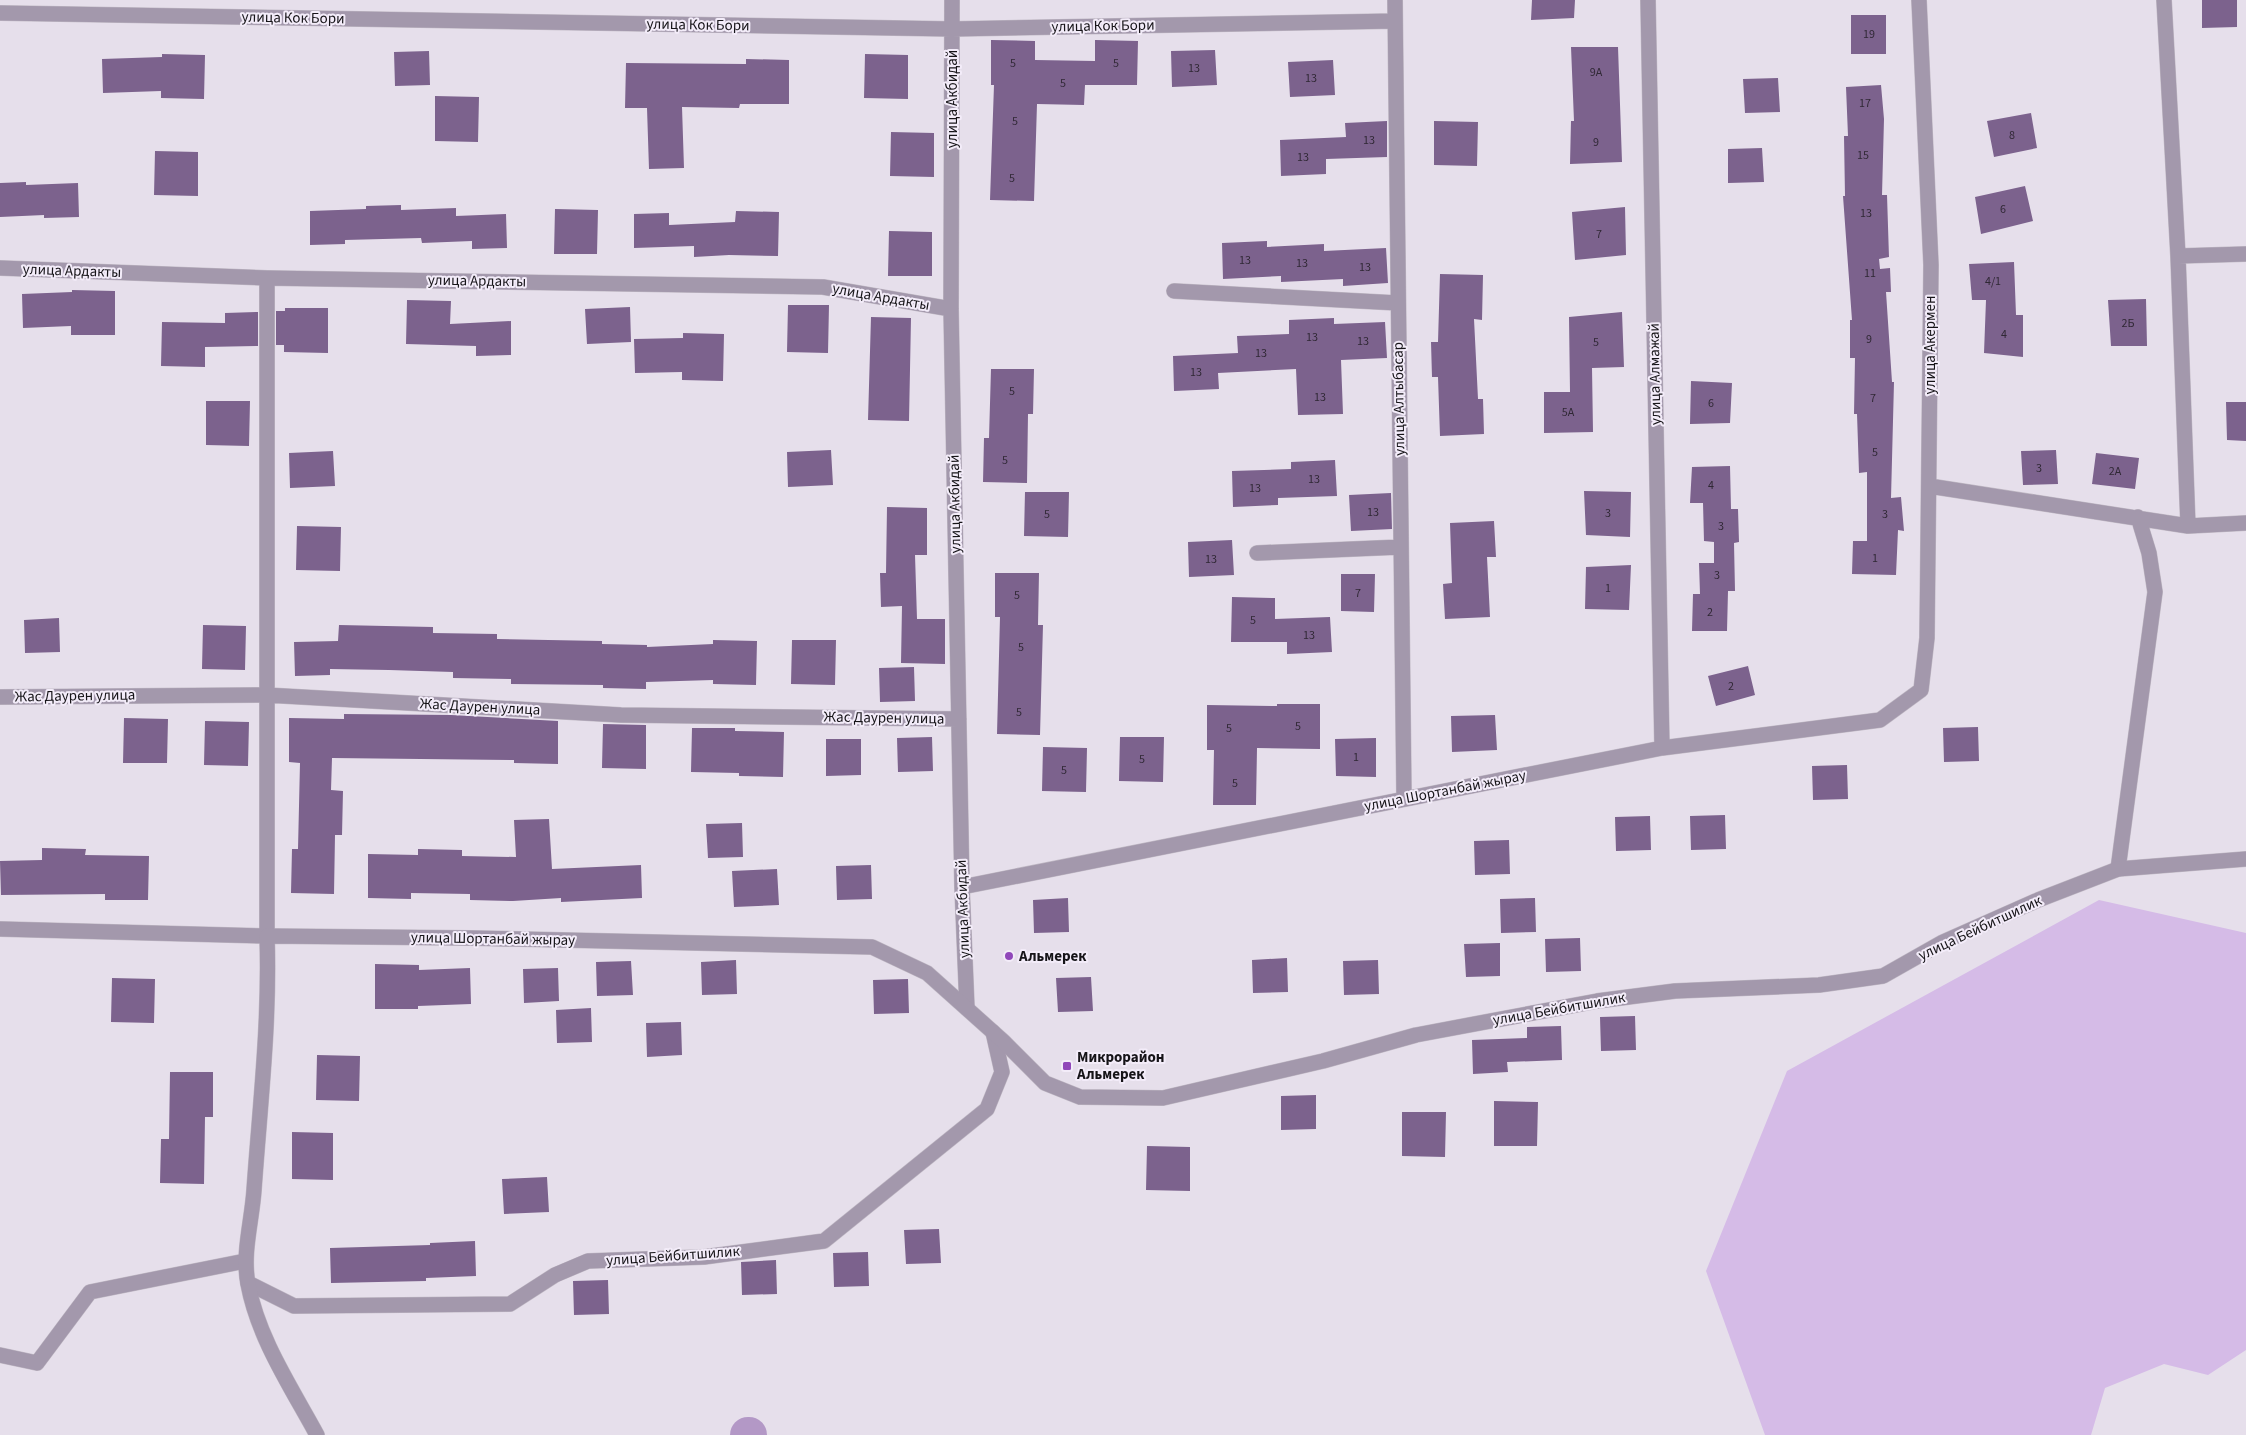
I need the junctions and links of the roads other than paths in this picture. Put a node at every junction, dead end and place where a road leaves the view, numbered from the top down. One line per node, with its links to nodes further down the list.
1 (952, 0): 8 (street, улица Акбидай)
2 (1395, 0): 7 (street, улица Алтыбасар)
3 (1648, 0): 26 (street, улица Алмажай)
4 (1919, 0): 16 (street, улица Акермен)
5 (2164, 0): 10 (street)
6 (0, 13): 8 (street, улица Кок Бори)
7 (1395, 21): 8 (street, улица Кок Бори); 14 (street, улица Алтыбасар)
8 (952, 29): 15 (street, улица Акбидай)
9 (2246, 254): 10 (street)
10 (2178, 256): 19 (street)
11 (0, 268): 12 (street, улица Ардакты)
12 (267, 278): 15 (street, улица Ардакты); 23 (street)
13 (1174, 291): 14 (street)
14 (1398, 302): 20 (street, улица Алтыбасар)
15 (952, 309): 25 (street, улица Акбидай)
16 (1929, 486): 17 (street); 22 (street, улица Акермен)
17 (2138, 517): 19 (street); 29 (street)
18 (2246, 523): 19 (street)
19 (2188, 526)
20 (1401, 548): 21 (street); 27 (street, улица Алтыбасар)
21 (1257, 552)
22 (1920, 690): 26 (street, улица Шортанбай жырау)
23 (266, 695): 24 (street, Жас Даурен улица); 25 (street, Жас Даурен улица); 32 (street)
24 (0, 697)
25 (959, 719): 30 (street, улица Акбидай)
26 (1662, 748): 27 (street, улица Шортанбай жырау)
27 (1404, 798): 30 (street, улица Шортанбай жырау)
28 (2246, 859): 29 (street, улица Бейбитшилик)
29 (2125, 868): 34 (street, улица Бейбитшилик)
30 (962, 887): 33 (street, улица Акбидай)
31 (0, 929): 32 (street, улица Шортанбай жырау)
32 (267, 936): 33 (street, улица Шортанбай жырау); 35 (street)
33 (967, 1008): 34 (street, улица Бейбитшилик)
34 (993, 1032): 36 (street, улица Бейбитшилик)
35 (245, 1261): 36 (street); 37 (street)
36 (248, 1283): 38 (street)
37 (0, 1355)
38 (317, 1435)

